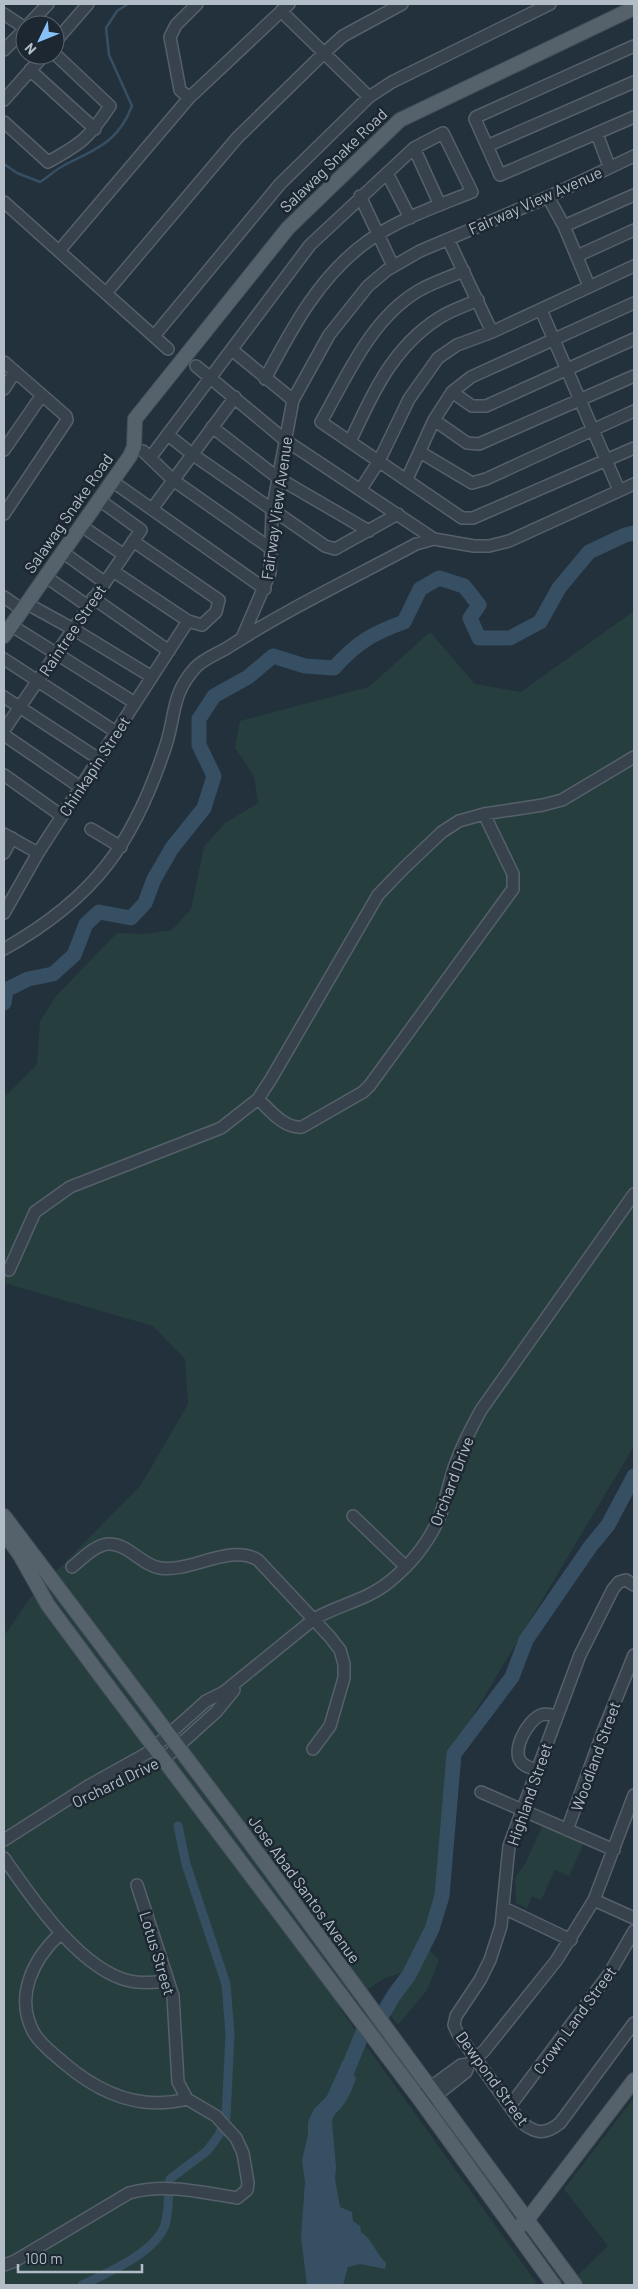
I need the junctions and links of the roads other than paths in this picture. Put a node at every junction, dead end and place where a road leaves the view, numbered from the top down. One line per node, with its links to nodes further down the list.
1 (88, 4): 12 (street)
2 (197, 4): 22 (street)
3 (402, 4): 16 (street)
4 (550, 4): 21 (street)
5 (45, 5): 9 (street)
6 (285, 8): 16 (street); 22 (street)
7 (634, 8): 33 (main road, Salawag Snake Road)
8 (4, 14): 11 (street)
9 (36, 15)
10 (634, 16): 33 (main road, Salawag Snake Road)
11 (15, 21)
12 (65, 30)
13 (15, 38): 15 (street)
14 (634, 46): 28 (street)
15 (4, 50)
16 (324, 53): 21 (street); 50 (street)
17 (65, 63): 26 (street)
18 (35, 65): 19 (street)
19 (30, 70): 23 (street); 26 (street)
20 (634, 82): 28 (street)
21 (369, 97): 55 (street)
22 (189, 98): 44 (street)
23 (4, 100)
24 (634, 117): 27 (street)
25 (4, 122): 26 (street)
26 (95, 129)
27 (597, 134): 28 (street); 31 (street)
28 (487, 146)
29 (414, 148): 32 (street); 38 (street); 38 (street)
30 (634, 156): 31 (street, Fairway View Avenue)
31 (610, 166): 36 (street, Fairway View Avenue)
32 (387, 173): 35 (street); 39 (street)
33 (347, 176): 111 (main road, Salawag Snake Road)
34 (634, 195): 40 (street)
35 (360, 196): 42 (street); 59 (street)
36 (548, 197): 40 (street); 43 (street, Fairway View Avenue)
37 (4, 202): 44 (street)
38 (440, 205): 39 (street)
39 (410, 218): 42 (street)
40 (564, 226): 45 (street)
41 (634, 230): 45 (street)
42 (378, 235): 46 (street); 66 (street)
43 (448, 239): 46 (street, Fairway View Avenue); 48 (street)
44 (59, 251): 50 (street)
45 (577, 256): 49 (street)
46 (393, 266): 71 (street, Fairway View Avenue)
47 (634, 266): 49 (street)
48 (464, 271): 51 (street); 79 (street)
49 (590, 286): 53 (street)
50 (106, 293): 55 (street)
51 (478, 300): 54 (street); 79 (street)
52 (634, 304): 57 (street)
53 (541, 310): 54 (street); 57 (street)
54 (492, 332): 84 (street)
55 (154, 336): 58 (street)
56 (634, 339): 62 (street)
57 (554, 340): 62 (street); 68 (street)
58 (168, 349)
59 (232, 350): 65 (street); 66 (street)
60 (4, 362): 63 (street)
61 (196, 366): 65 (street)
62 (566, 369): 68 (street); 72 (street)
63 (16, 372): 67 (street); 69 (street)
64 (634, 376): 72 (street)
65 (212, 379): 70 (street); 77 (street)
66 (265, 379): 71 (street)
67 (4, 389)
68 (452, 392): 74 (street)
69 (42, 395): 81 (street); 96 (street)
70 (235, 397): 75 (street); 78 (street)
71 (293, 400): 78 (street, Fairway View Avenue)
72 (580, 400): 74 (street); 76 (street)
73 (634, 411): 76 (street)
74 (434, 420): 82 (street)
75 (212, 427): 83 (street); 86 (street)
76 (592, 428): 82 (street); 85 (street)
77 (168, 435): 83 (street); 88 (street)
78 (285, 440): 86 (street, Fairway View Avenue); 91 (street)
79 (350, 442): 84 (street)
80 (634, 448): 85 (street)
81 (4, 450)
82 (420, 452): 87 (street)
83 (192, 454): 88 (street); 95 (street)
84 (379, 461): 87 (street); 91 (street)
85 (606, 461): 87 (street); 92 (street)
86 (278, 478): 95 (street, Fairway View Avenue); 99 (street)
87 (407, 479)
88 (173, 480): 94 (street); 102 (street)
89 (634, 484): 92 (street)
90 (119, 486): 94 (street)
91 (360, 489): 97 (street)
92 (620, 490): 100 (street)
93 (105, 504): 101 (street, Raintree Street)
94 (152, 509): 108 (street)
95 (272, 511): 99 (street); 102 (street, Fairway View Avenue)
96 (4, 514)
97 (398, 514): 99 (street); 100 (street)
98 (86, 529): 103 (street)
99 (369, 531)
100 (434, 539): 116 (street)
101 (133, 541): 103 (street, Raintree Street); 112 (street)
102 (270, 548): 108 (street, Fairway View Avenue)
103 (124, 555): 105 (street, Raintree Street)
104 (68, 556): 107 (street)
105 (113, 571): 107 (street, Raintree Street); 112 (street)
106 (52, 581): 110 (street)
107 (104, 582): 110 (street, Raintree Street)
108 (265, 589): 116 (street, Fairway View Avenue)
109 (4, 597): 111 (street)
110 (90, 602): 114 (street, Raintree Street); 117 (street)
111 (27, 608): 114 (street); 115 (main road, Salawag Snake Road)
112 (188, 621): 117 (street, Chinkapin Street)
113 (17, 629): 118 (street)
114 (73, 629): 118 (street, Raintree Street); 120 (street)
115 (4, 636)
116 (242, 638): 136 (street)
117 (169, 651): 120 (street, Chinkapin Street)
118 (56, 653): 121 (street, Raintree Street); 123 (street)
119 (4, 660): 121 (street)
120 (152, 677): 123 (street, Chinkapin Street)
121 (36, 682): 124 (street, Raintree Street); 126 (street)
122 (4, 697): 124 (street)
123 (135, 703): 126 (street, Chinkapin Street)
124 (20, 706): 125 (street, Raintree Street); 129 (street)
125 (4, 730)
126 (116, 732): 129 (street, Chinkapin Street)
127 (4, 735): 131 (street)
128 (634, 757): 132 (street)
129 (98, 759): 131 (street, Chinkapin Street)
130 (4, 775): 133 (street)
131 (80, 787): 133 (street, Chinkapin Street)
132 (484, 814): 141 (street); 141 (street)
133 (62, 816): 138 (street, Chinkapin Street)
134 (91, 829): 136 (street)
135 (8, 836): 137 (street); 138 (street)
136 (121, 847): 140 (street)
137 (4, 853)
138 (38, 853): 139 (street, Chinkapin Street)
139 (4, 913)
140 (4, 948)
141 (258, 1098): 143 (street)
142 (634, 1194): 148 (street, Orchard Drive)
143 (9, 1270)
144 (353, 1516): 148 (street)
145 (5, 1518): 154 (main road, Jose Abad Santos Avenue)
146 (4, 1533): 155 (main road, Jose Abad Santos Avenue)
147 (72, 1567): 150 (street)
148 (406, 1567): 150 (street, Orchard Drive)
149 (630, 1583): 153 (street, Highland Street)
150 (314, 1619): 152 (street, Orchard Drive); 157 (street)
151 (634, 1655): 163 (street, Woodland Street)
152 (254, 1668): 154 (street, Orchard Drive); 156 (street, Orchard Drive)
153 (557, 1716): 159 (street, Highland Street); 159 (street)
154 (168, 1735): 155 (street, Orchard Drive); 156 (main road, Jose Abad Santos Avenue)
155 (154, 1747): 158 (main road, Jose Abad Santos Avenue); 164 (street, Orchard Drive)
156 (177, 1747): 158 (street, Orchard Drive); 179 (main road, Jose Abad Santos Avenue)
157 (313, 1750)
158 (164, 1759): 164 (street, Orchard Drive); 181 (main road, Jose Abad Santos Avenue)
159 (536, 1770): 162 (street, Highland Street)
160 (481, 1792): 162 (street)
161 (634, 1795): 165 (street)
162 (522, 1810): 163 (street); 169 (street, Highland Street)
163 (567, 1830): 165 (street)
164 (5, 1839)
165 (614, 1850): 168 (street)
166 (4, 1858): 172 (street)
167 (137, 1885): 174 (street, Lotus Street)
168 (594, 1900): 170 (street); 173 (street)
169 (504, 1908): 173 (street); 175 (street, Highland Street)
170 (634, 1918)
171 (634, 1931): 182 (street, Crown Land Street)
172 (60, 1934): 174 (street); 180 (street)
173 (570, 1940): 177 (street)
174 (168, 1981): 180 (street, Lotus Street)
175 (456, 2016): 177 (street, Dewpond Street)
176 (634, 2023): 182 (street, Dewpond Street)
177 (472, 2061): 179 (street); 182 (street, Dewpond Street)
178 (634, 2080): 183 (main road)
179 (433, 2091): 181 (street); 183 (main road, Jose Abad Santos Avenue)
180 (187, 2099): 185 (street)
181 (421, 2101): 184 (main road, Jose Abad Santos Avenue)
182 (510, 2106)
183 (527, 2220): 184 (main road); 187 (main road, Jose Abad Santos Avenue)
184 (514, 2230): 186 (main road, Jose Abad Santos Avenue)
185 (4, 2265)
186 (554, 2285)
187 (575, 2285)

